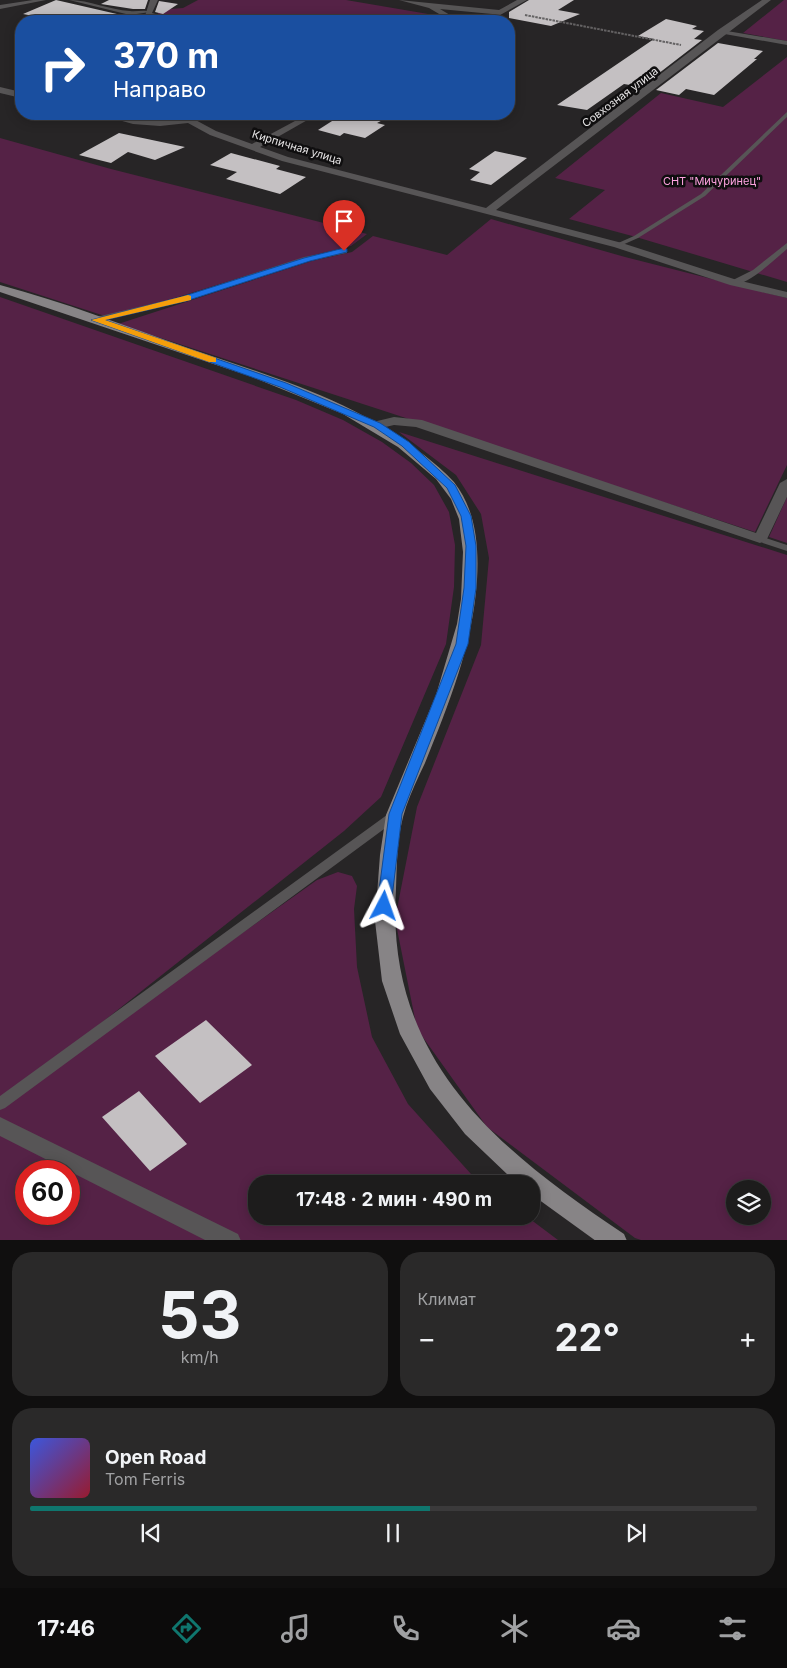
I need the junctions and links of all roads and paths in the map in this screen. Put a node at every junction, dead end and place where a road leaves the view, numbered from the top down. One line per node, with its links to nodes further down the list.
1 (43, 0): 9 (lane)
2 (72, 0): 11 (lane)
3 (154, 0): 11 (street)
4 (403, 0): 8 (street)
5 (472, 0): 10 (street)
6 (523, 0): 12 (street)
7 (767, 0): 17 (street, Совхозная улица)
8 (427, 5): 10 (street); 15 (street)
9 (0, 7)
10 (459, 8): 12 (street)
11 (148, 13): 13 (lane); 14 (street)
12 (500, 13): 16 (street); 19 (path)
13 (144, 15)
14 (155, 15)
15 (445, 15)
16 (496, 15)
17 (721, 32): 18 (lane); 19 (street, Совхозная улица)
18 (787, 44)
19 (701, 49): 28 (street, Совхозная улица)
20 (0, 90): 21 (street)
21 (15, 94)
22 (787, 114): 29 (lane)
23 (128, 120): 24 (street, Кирпичная улица)
24 (177, 120)
25 (198, 120): 27 (street, Кирпичная улица)
26 (303, 120): 27 (street)
27 (253, 147): 28 (street, Кирпичная улица)
28 (486, 212): 29 (street, Кирпичная улица)
29 (618, 245): 32 (street, Кирпичная улица)
30 (787, 245): 32 (lane)
31 (344, 251): 35 (lane)
32 (734, 283): 34 (street, Кирпичная улица)
33 (0, 288): 35 (main road)
34 (787, 296)
35 (96, 320): 36 (main road)
36 (377, 425): 38 (street); 40 (main road)
37 (787, 483): 38 (street)
38 (760, 539): 39 (lane)
39 (787, 548)
40 (395, 814): 41 (lane); 44 (main road)
41 (0, 1104)
42 (0, 1126): 43 (street)
43 (230, 1240)
44 (616, 1240)

